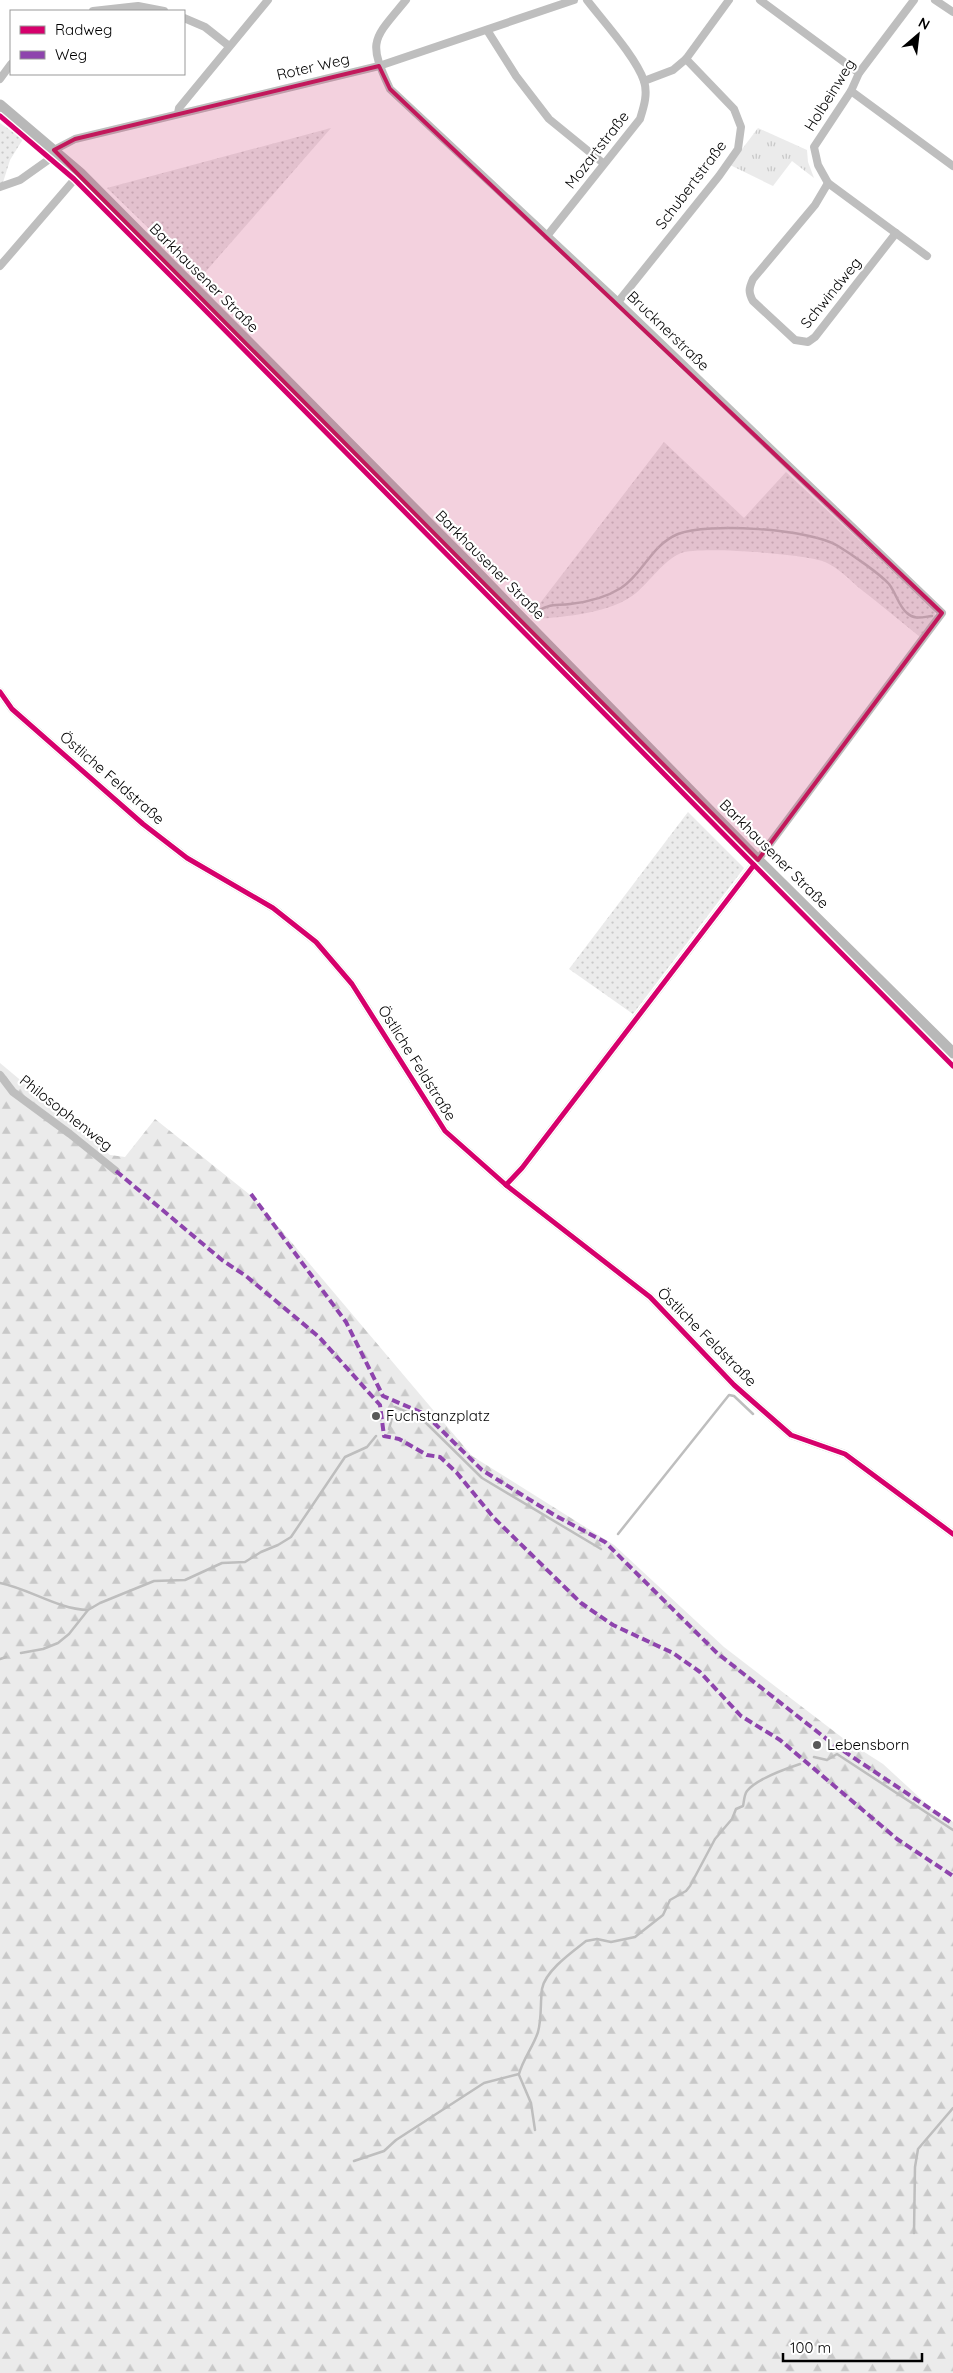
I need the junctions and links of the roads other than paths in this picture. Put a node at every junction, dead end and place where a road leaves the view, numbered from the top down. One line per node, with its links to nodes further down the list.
1 (268, 0): 14 (street)
2 (406, 0): 17 (street, Brucknerstraße)
3 (574, 0): 13 (street, Roter Weg)
4 (587, 0): 20 (street, Mozartstraße)
5 (729, 0): 15 (street)
6 (760, 0): 18 (street)
7 (914, 0): 18 (street, Holbeinweg)
8 (935, 0): 11 (street)
9 (102, 10): 10 (street)
10 (159, 10)
11 (953, 12)
12 (185, 18): 14 (street)
13 (487, 30): 17 (street, Roter Weg); 25 (street)
14 (229, 46): 23 (street)
15 (686, 59): 20 (street); 34 (street, Schubertstraße)
16 (10, 65): 19 (street)
17 (379, 66): 23 (street, Roter Weg); 31 (street, Brucknerstraße)
18 (859, 73): 21 (street, Holbeinweg)
19 (0, 79)
20 (644, 81): 25 (street, Mozartstraße)
21 (851, 91): 26 (street); 28 (street, Holbeinweg)
22 (0, 105): 24 (main road, Barkhausener Straße)
23 (178, 113): 24 (street, Roter Weg)
24 (56, 151): 27 (main road, Barkhausener Straße); 29 (street, Roter Weg)
25 (604, 163): 31 (street, Mozartstraße)
26 (953, 166)
27 (80, 173): 33 (street); 36 (main road, Barkhausener Straße)
28 (828, 183): 30 (street, Holbeinweg); 30 (street, Schwindweg)
29 (0, 188)
30 (896, 234): 32 (street, Holbeinweg)
31 (547, 236): 34 (street, Brucknerstraße)
32 (927, 256)
33 (0, 266)
34 (618, 302): 36 (street, Brucknerstraße)
35 (0, 692): 40 (street, Östliche Feldstraße)
36 (758, 860): 37 (main road, Barkhausener Straße); 40 (street)
37 (953, 1053)
38 (0, 1075): 39 (street, Philosophenweg)
39 (116, 1171)
40 (506, 1186): 41 (street, Östliche Feldstraße)
41 (953, 1534)

